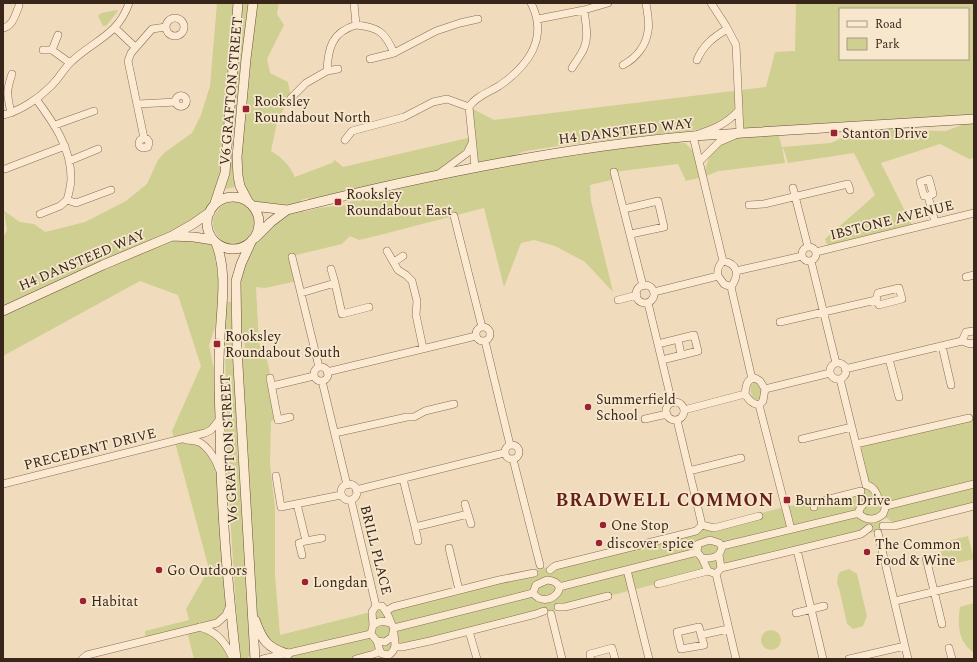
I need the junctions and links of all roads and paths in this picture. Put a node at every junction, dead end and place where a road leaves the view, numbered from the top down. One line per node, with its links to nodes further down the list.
1 (130, 3): 16 (street)
2 (238, 3): 61 (street, V6 GRAFTON STREET)
3 (253, 3): 62 (street, V6 GRAFTON STREET)
4 (354, 3): 13 (street)
5 (531, 3): 12 (street)
6 (608, 3): 10 (street)
7 (646, 3): 26 (street)
8 (714, 4): 17 (street)
9 (19, 6): 15 (street)
10 (584, 10): 12 (street); 27 (street)
11 (478, 19): 22 (street)
12 (538, 19): 35 (street)
13 (356, 25): 22 (street); 29 (street)
14 (166, 27): 19 (street)
15 (3, 28)
16 (115, 28): 19 (street); 25 (street)
17 (727, 29): 24 (street); 36 (street)
18 (58, 35): 21 (street)
19 (135, 47): 34 (street)
20 (43, 50): 21 (street)
21 (52, 50): 25 (street)
22 (394, 53): 23 (street)
23 (370, 59)
24 (697, 60)
25 (70, 63): 32 (street)
26 (623, 65)
27 (572, 68)
28 (338, 69): 29 (street)
29 (327, 71): 31 (street)
30 (12, 74): 38 (street)
31 (291, 98)
32 (36, 99): 38 (street); 41 (street)
33 (176, 102): 34 (street)
34 (138, 104): 44 (street)
35 (469, 107): 45 (street); 46 (street)
36 (739, 110): 42 (street); 43 (street)
37 (94, 111): 41 (street)
38 (12, 113): 39 (street)
39 (3, 115)
40 (974, 118): 42 (street, H4 DANSTEED WAY)
41 (55, 125): 47 (street)
42 (740, 133): 43 (street, H4 DANSTEED WAY); 50 (street)
43 (693, 136): 50 (street); 51 (street, H4 DANSTEED WAY)
44 (144, 138)
45 (345, 140)
46 (472, 143): 51 (street); 54 (street)
47 (65, 146): 49 (street); 52 (street)
48 (98, 149): 49 (street)
49 (69, 161): 60 (street)
50 (700, 161): 81 (street)
51 (475, 167): 54 (street, H4 DANSTEED WAY)
52 (5, 169)
53 (614, 172): 65 (street)
54 (439, 174): 64 (street, H4 DANSTEED WAY)
55 (793, 188): 58 (street)
56 (111, 190): 60 (street)
57 (850, 190): 58 (street)
58 (795, 196): 63 (street); 75 (street)
59 (928, 196): 70 (street)
60 (67, 200): 68 (street)
61 (216, 204): 62 (street); 66 (street)
62 (251, 204): 64 (street, H4 DANSTEED WAY); 73 (street)
63 (749, 205)
64 (291, 209): 73 (street, H4 DANSTEED WAY)
65 (624, 209): 71 (street); 71 (street)
66 (210, 212): 72 (street, H4 DANSTEED WAY); 74 (street)
67 (974, 213): 70 (street, IBSTONE AVENUE)
68 (40, 214)
69 (454, 216): 102 (street)
70 (935, 222): 77 (street, IBSTONE AVENUE)
71 (631, 234): 90 (street)
72 (171, 237): 74 (street, H4 DANSTEED WAY); 99 (street, H4 DANSTEED WAY)
73 (254, 239): 74 (street); 215 (street, V6 GRAFTON STREET)
74 (215, 241): 137 (street, V6 GRAFTON STREET)
75 (808, 247): 77 (street); 80 (street)
76 (387, 251): 83 (street)
77 (816, 252): 82 (street)
78 (292, 256): 92 (street)
79 (403, 256): 83 (street)
80 (802, 256): 82 (street); 85 (street)
81 (723, 261): 85 (street); 87 (street)
82 (811, 261): 100 (street)
83 (394, 262): 111 (street)
84 (331, 269): 89 (street)
85 (736, 271): 91 (street)
86 (974, 275): 88 (street)
87 (718, 276): 91 (street); 93 (street)
88 (966, 277)
89 (335, 283): 92 (street); 98 (street)
90 (643, 286): 93 (street); 94 (street)
91 (731, 287): 122 (street)
92 (300, 292): 116 (street)
93 (654, 292): 97 (street)
94 (637, 295): 95 (street); 97 (street)
95 (618, 300)
96 (876, 300): 100 (street)
97 (648, 303): 109 (street)
98 (369, 307)
99 (3, 311)
100 (823, 312): 101 (street); 115 (street)
101 (780, 322)
102 (482, 327): 104 (street); 106 (street)
103 (974, 331): 107 (street)
104 (476, 336): 106 (street); 111 (street)
105 (678, 339): 109 (street); 112 (street); 112 (street)
106 (485, 341): 145 (street)
107 (962, 341): 108 (street); 110 (street)
108 (974, 343)
109 (658, 344): 114 (street)
110 (942, 346): 113 (street); 125 (street)
111 (423, 348): 118 (street)
112 (681, 355): 114 (street)
113 (889, 358): 117 (street); 129 (street)
114 (662, 360): 130 (street)
115 (836, 364): 117 (street); 119 (street)
116 (319, 367): 118 (street); 120 (street)
117 (845, 369): 123 (street)
118 (327, 372): 124 (street)
119 (830, 373): 123 (street); 127 (street)
120 (314, 376): 124 (street); 126 (street)
121 (270, 378): 126 (street)
122 (752, 379): 127 (street); 128 (street)
123 (840, 379): 140 (street)
124 (322, 381): 141 (street)
125 (952, 385)
126 (272, 386): 135 (street)
127 (766, 389): 132 (street)
128 (745, 394): 132 (street); 133 (street)
129 (899, 397)
130 (672, 403): 133 (street); 134 (street)
131 (454, 404): 141 (street)
132 (760, 405): 178 (street)
133 (684, 410): 139 (street)
134 (667, 414): 138 (street); 139 (street)
135 (290, 417)
136 (969, 418): 144 (street)
137 (220, 419): 143 (street, PRECEDENT DRIVE); 150 (street, V6 GRAFTON STREET)
138 (645, 419)
139 (676, 420): 149 (street)
140 (852, 427): 142 (street); 144 (street)
141 (335, 433): 155 (street)
142 (802, 439)
143 (183, 440): 150 (street, PRECEDENT DRIVE); 153 (street, PRECEDENT DRIVE)
144 (856, 444): 156 (street)
145 (510, 445): 146 (street); 148 (street)
146 (504, 453): 148 (street); 152 (street)
147 (741, 458): 149 (street)
148 (513, 459): 193 (street)
149 (689, 471): 173 (street)
150 (221, 474): 212 (street, V6 GRAFTON STREET)
151 (276, 476): 162 (street)
152 (403, 479): 157 (street); 175 (street)
153 (3, 484)
154 (974, 484): 164 (street)
155 (346, 485): 157 (street); 159 (street)
156 (866, 485): 158 (street); 161 (street)
157 (356, 490): 160 (street)
158 (861, 491): 166 (street); 167 (street)
159 (341, 495): 160 (street); 162 (street)
160 (351, 500): 213 (street, BRILL PLACE)
161 (879, 501): 164 (street); 167 (street)
162 (297, 504): 182 (street)
163 (465, 504): 168 (street)
164 (886, 506): 169 (street)
165 (974, 506): 174 (street)
166 (814, 507)
167 (860, 510): 171 (street); 178 (street)
168 (468, 514): 172 (street); 175 (street)
169 (883, 514): 171 (street); 174 (street)
170 (759, 516): 176 (street)
171 (865, 519): 177 (street)
172 (471, 524)
173 (702, 526): 176 (street); 179 (street)
174 (883, 526): 180 (street)
175 (415, 528): 183 (street)
176 (714, 528): 184 (street)
177 (869, 528): 180 (street); 188 (street)
178 (791, 530): 186 (street)
179 (696, 531): 185 (street); 195 (street)
180 (878, 533): 211 (street)
181 (322, 538): 182 (street)
182 (306, 541): 189 (street)
183 (418, 541)
184 (716, 541): 185 (street); 186 (street)
185 (698, 544): 190 (street)
186 (722, 546): 191 (street)
187 (449, 548): 205 (street)
188 (796, 550): 194 (street); 217 (street)
189 (302, 555)
190 (699, 555): 191 (street); 196 (street); 197 (street)
191 (719, 555): 194 (street)
192 (926, 558): 206 (street)
193 (540, 565): 195 (street); 198 (street)
194 (721, 568): 199 (street)
195 (550, 570): 200 (street)
196 (627, 570): 204 (street); 250 (street)
197 (708, 571): 199 (street); 202 (street)
198 (534, 573): 203 (street); 205 (street)
199 (716, 574): 226 (street)
200 (553, 581): 203 (street); 204 (street)
201 (974, 582): 206 (street)
202 (658, 584)
203 (536, 585): 207 (street)
204 (559, 587): 208 (street)
205 (459, 590): 218 (street)
206 (935, 591): 211 (street); 222 (street)
207 (533, 593): 210 (street); 225 (street)
208 (557, 595): 210 (street); 216 (street)
209 (608, 596): 216 (street)
210 (540, 599): 219 (street)
211 (895, 601): 231 (street)
212 (230, 605): 224 (street); 242 (street, V6 GRAFTON STREET)
213 (376, 606): 218 (street); 223 (street)
214 (824, 606): 217 (street)
215 (252, 608): 236 (street); 243 (street, V6 GRAFTON STREET)
216 (558, 608): 221 (street)
217 (811, 609): 220 (street); 252 (street)
218 (386, 611): 225 (street)
219 (544, 611): 221 (street); 227 (street)
220 (796, 613)
221 (552, 614): 247 (street)
222 (942, 624)
223 (373, 625): 225 (street); 228 (street)
224 (199, 628): 235 (street); 241 (street)
225 (393, 628): 230 (street); 232 (street)
226 (728, 629): 229 (street); 251 (street)
227 (469, 631): 232 (street); 246 (street)
228 (371, 634): 230 (street); 236 (street)
229 (701, 636)
230 (377, 641): 234 (street)
231 (905, 646): 253 (street); 254 (street)
232 (396, 647): 237 (street)
233 (949, 648): 255 (street)
234 (380, 651): 237 (street); 245 (street)
235 (102, 652): 239 (street); 240 (street)
236 (288, 654): 238 (street)
237 (389, 657)
238 (274, 658): 244 (street)
239 (82, 659)
240 (93, 659)
241 (232, 659)
242 (236, 659)
243 (255, 659)
244 (263, 659)
245 (356, 659)
246 (477, 659)
247 (562, 659)
248 (591, 659): 249 (street)
249 (615, 659)
250 (649, 659)
251 (736, 659)
252 (823, 659)
253 (849, 659)
254 (908, 659)
255 (952, 659)

